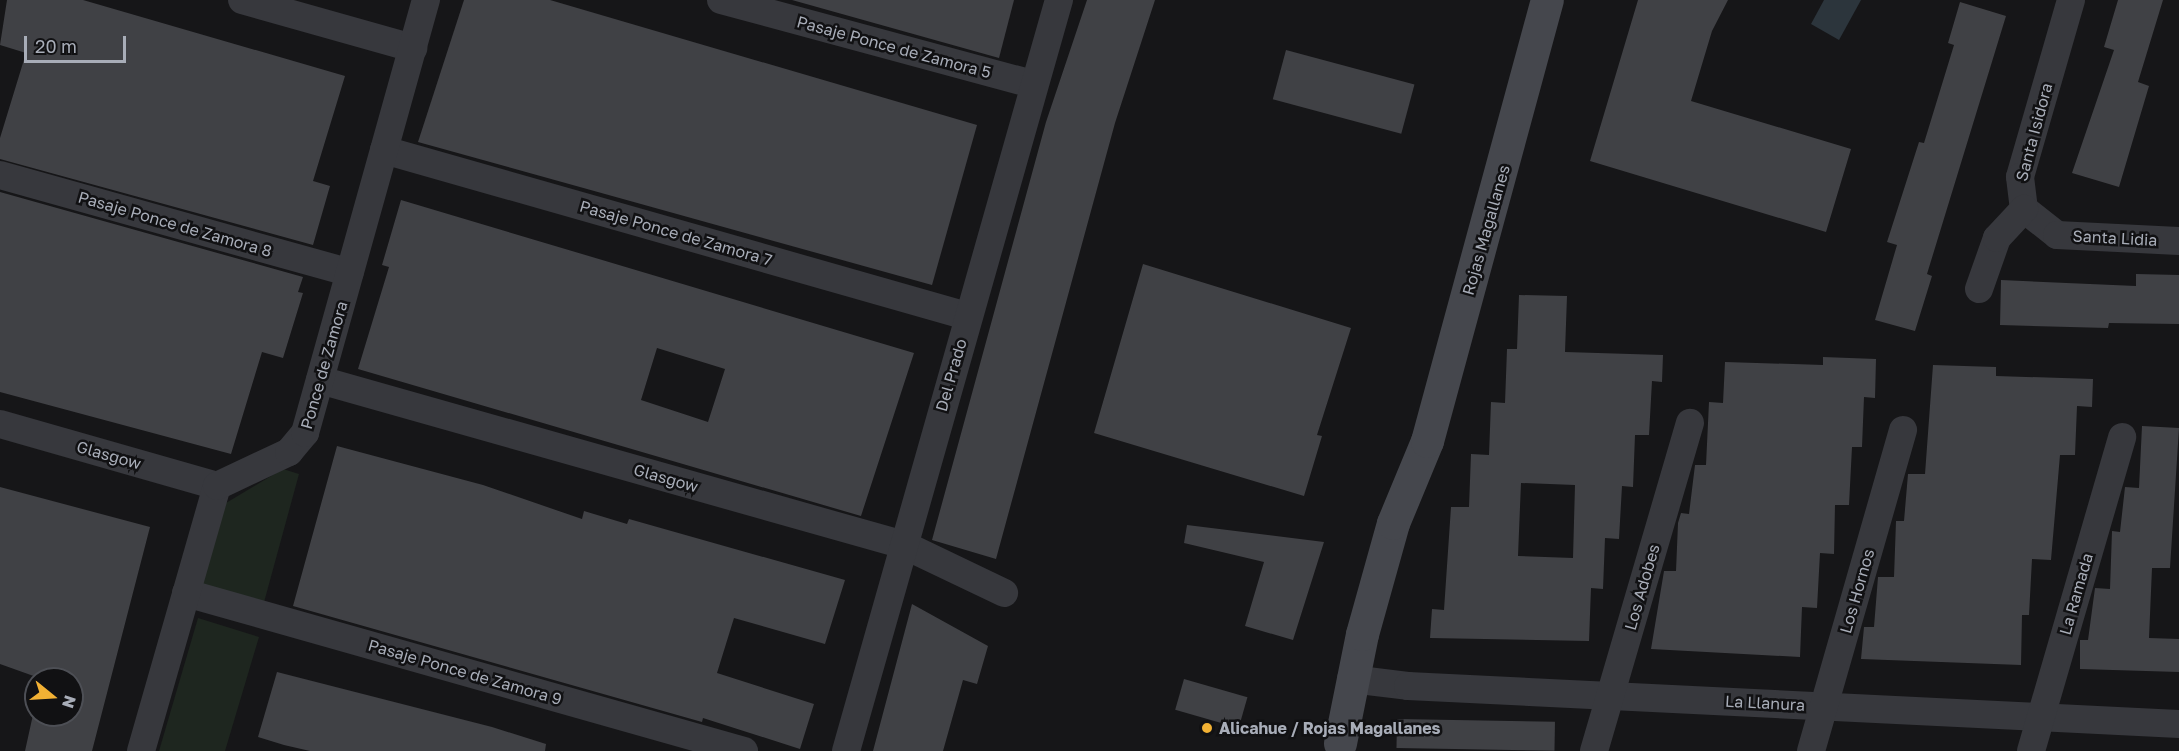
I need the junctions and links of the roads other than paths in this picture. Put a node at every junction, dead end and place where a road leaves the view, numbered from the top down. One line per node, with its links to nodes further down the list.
1 (242, 0): 7 (street)
2 (426, 0): 7 (street, Ponce de Zamora)
3 (721, 0): 8 (street, Pasaje Ponce de Zamora 5)
4 (1059, 0): 8 (street, Del Prado)
5 (2071, 0): 11 (street, Santa Isidora)
6 (1549, 6): 25 (street, Rojas Magallanes)
7 (412, 48): 9 (street, Ponce de Zamora)
8 (1032, 84): 15 (street, Del Prado)
9 (384, 150): 13 (street, Ponce de Zamora); 15 (street, Pasaje Ponce de Zamora 7)
10 (0, 175): 13 (street, Pasaje Ponce de Zamora 8)
11 (2024, 210): 12 (street, Santa Lidia); 14 (street)
12 (2179, 241)
13 (350, 273): 16 (street, Ponce de Zamora)
14 (1979, 289)
15 (967, 316): 22 (street, Del Prado)
16 (320, 380): 21 (street, Ponce de Zamora); 22 (street, Glasgow)
17 (1690, 423): 26 (street, Los Adobes)
18 (0, 424): 21 (street, Glasgow)
19 (1903, 430): 27 (street, Los Hornos)
20 (2122, 437): 28 (street, La Ramada)
21 (217, 486): 23 (street)
22 (904, 545): 24 (street, Glasgow); 33 (street, Del Prado)
23 (186, 593): 31 (street); 32 (street, Pasaje Ponce de Zamora 9)
24 (1004, 593)
25 (1359, 680): 26 (street, La Llanura); 30 (street, Rojas Magallanes)
26 (1610, 696): 27 (street, La Llanura); 34 (street, Los Adobes)
27 (1824, 706): 28 (street, La Llanura); 35 (street, Los Hornos)
28 (2041, 717): 29 (street, La Llanura); 36 (street, La Ramada)
29 (2179, 724)
30 (1339, 747)
31 (141, 751)
32 (744, 751)
33 (846, 751)
34 (1594, 751)
35 (1811, 751)
36 (2031, 751)

